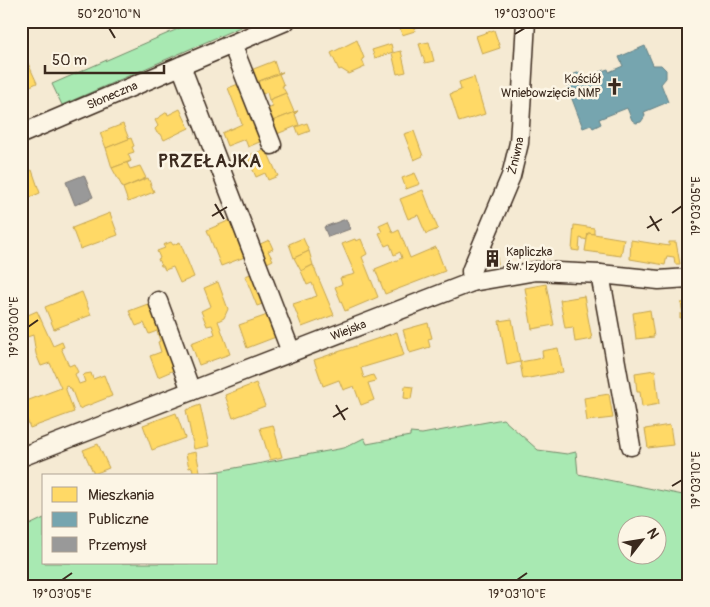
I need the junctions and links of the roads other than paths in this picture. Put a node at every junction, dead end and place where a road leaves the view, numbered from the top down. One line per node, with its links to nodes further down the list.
1 (286, 21): 3 (street, Słoneczna)
2 (526, 21): 9 (street, Żniwna)
3 (232, 44): 4 (street, Słoneczna); 6 (street)
4 (182, 66): 5 (street, Słoneczna); 11 (street)
5 (21, 134)
6 (272, 145)
7 (600, 274): 8 (street, Wiejska); 9 (street, Wiejska); 13 (street)
8 (689, 278)
9 (472, 282): 11 (street, Wiejska)
10 (158, 301): 12 (street)
11 (291, 352): 12 (street, Wiejska)
12 (191, 391): 14 (street, Wiejska)
13 (631, 446)
14 (21, 457)

